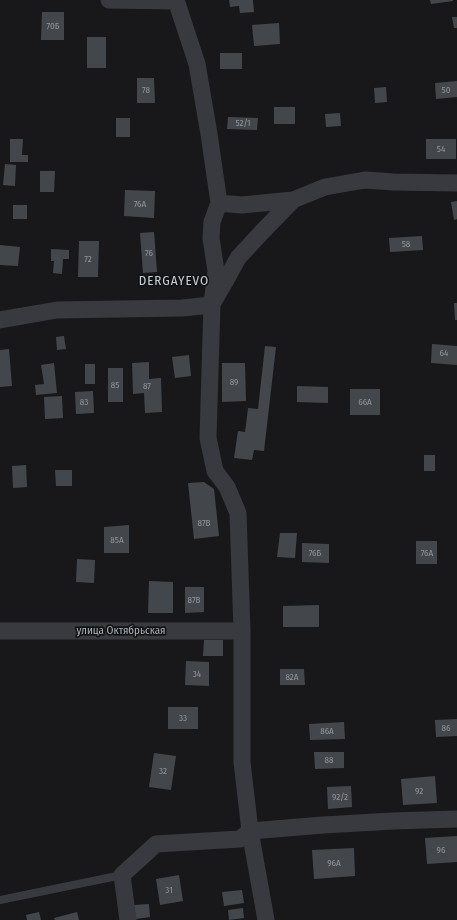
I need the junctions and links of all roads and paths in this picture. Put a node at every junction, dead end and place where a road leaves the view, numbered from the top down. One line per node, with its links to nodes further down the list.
1 (109, 0): 2 (street)
2 (176, 0): 5 (street)
3 (457, 183): 4 (street)
4 (293, 200): 5 (street); 6 (street)
5 (219, 203): 6 (street)
6 (212, 304): 7 (street); 9 (street)
7 (0, 320)
8 (0, 630): 9 (street, улица Октябрьская)
9 (242, 631): 11 (street)
10 (457, 819): 11 (street)
11 (250, 831): 12 (street); 15 (street)
12 (122, 875): 13 (lane); 14 (street)
13 (0, 900)
14 (128, 920)
15 (266, 920)

